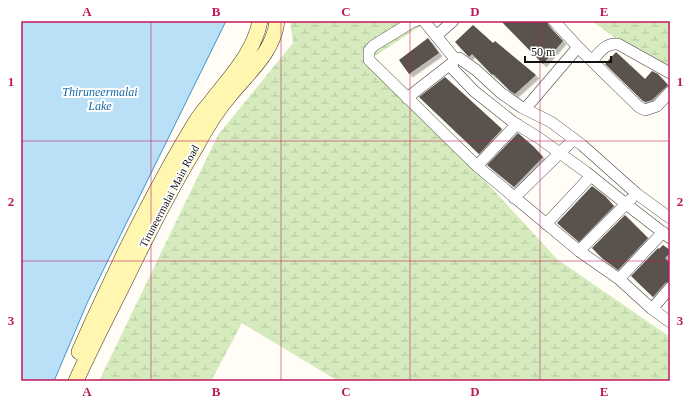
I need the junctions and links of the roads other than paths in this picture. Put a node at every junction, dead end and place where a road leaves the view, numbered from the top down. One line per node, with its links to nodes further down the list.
1 (260, 21): 31 (main road, Tiruneermalai Main Road)
2 (277, 21): 32 (main road, Tiruneermalai Main Road)
3 (416, 21): 13 (street)
4 (424, 21): 7 (street)
5 (453, 21): 7 (street)
6 (554, 21): 8 (street)
7 (436, 36): 9 (street)
8 (578, 46): 10 (street); 14 (street)
9 (454, 61): 13 (street); 14 (street); 15 (street)
10 (592, 61): 11 (street); 12 (street)
11 (670, 73)
12 (670, 92)
13 (407, 98): 18 (street)
14 (525, 108): 16 (street)
15 (517, 124): 17 (street); 18 (street)
16 (574, 139): 17 (street); 20 (street)
17 (560, 153): 19 (street); 21 (street)
18 (477, 166): 21 (street)
19 (591, 176): 22 (street); 24 (street)
20 (637, 194): 22 (street); 23 (street)
21 (514, 198): 24 (street)
22 (626, 204): 25 (street); 26 (street)
23 (670, 218)
24 (546, 224): 26 (street)
25 (666, 235): 27 (street)
26 (579, 251): 27 (street)
27 (619, 279): 29 (street)
28 (670, 288): 29 (street)
29 (652, 309): 30 (street)
30 (670, 322)
31 (69, 381)
32 (76, 381)

